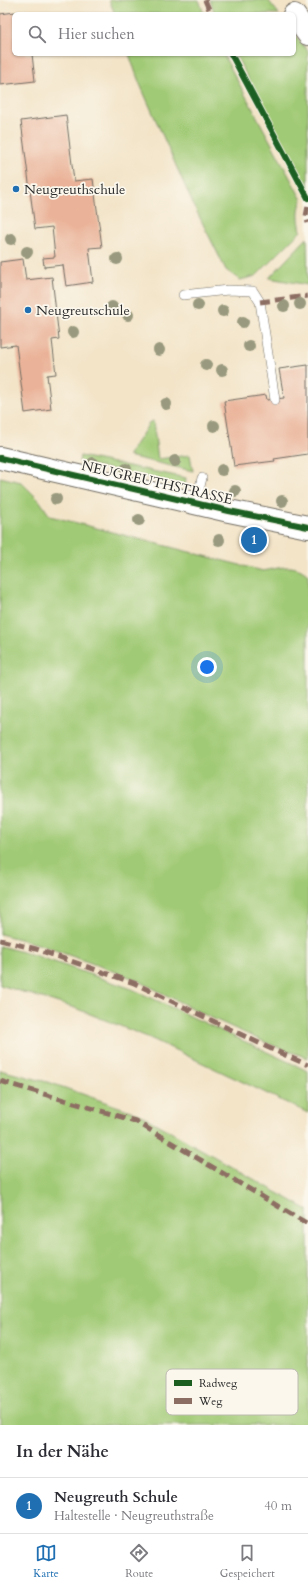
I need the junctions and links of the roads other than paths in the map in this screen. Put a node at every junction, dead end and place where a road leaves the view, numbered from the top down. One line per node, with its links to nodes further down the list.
1 (283, 0): 2 (street)
2 (292, 12)
3 (296, 17): 4 (street)
4 (308, 34)
5 (183, 295): 6 (lane)
6 (275, 400)
7 (0, 458): 9 (street, NEUGREUTHSTRASSE)
8 (202, 478): 9 (lane)
9 (196, 503): 10 (street, NEUGREUTHSTRASSE)
10 (308, 527)

